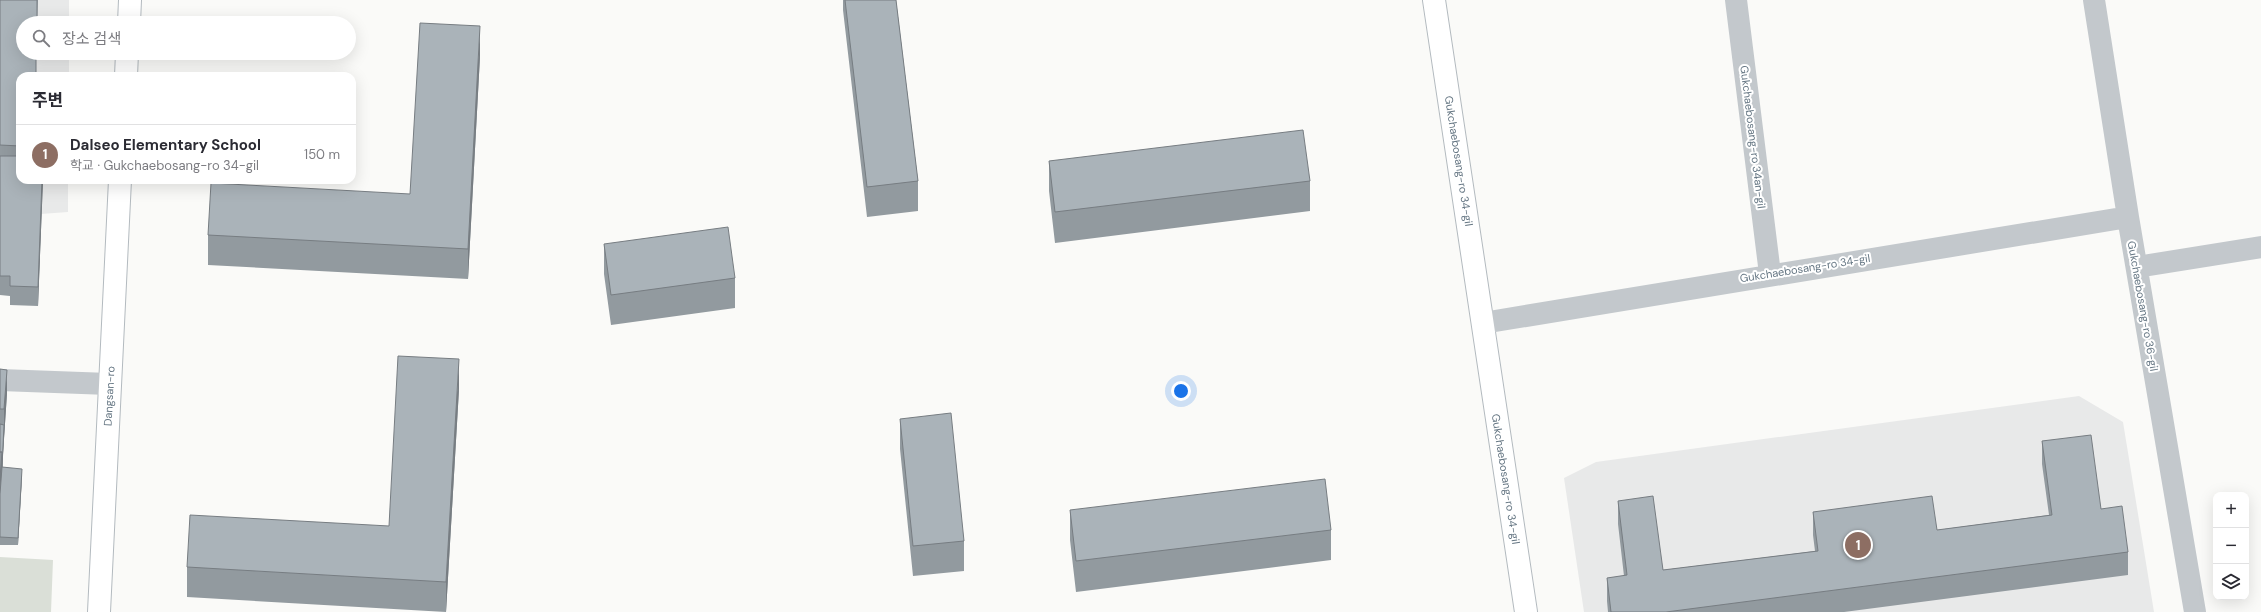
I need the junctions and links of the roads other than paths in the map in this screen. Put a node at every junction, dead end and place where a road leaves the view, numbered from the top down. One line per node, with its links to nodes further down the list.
1 (130, 0): 5 (main road)
2 (1434, 0): 13 (main road, Gukchaebosang-ro 34-gil)
3 (1736, 0): 12 (street, Gukchaebosang-ro 34an-gil)
4 (2094, 0): 9 (street, Gukchaebosang-ro 36-gil)
5 (129, 16)
6 (127, 60): 7 (main road)
7 (126, 72)
8 (120, 184): 15 (main road, Dangsan-ro)
9 (2128, 217): 11 (street, Gukchaebosang-ro 36-gil); 12 (street, Gukchaebosang-ro 34-gil)
10 (2261, 247): 11 (street)
11 (2137, 267): 18 (street, Gukchaebosang-ro 36-gil)
12 (1770, 274): 13 (street, Gukchaebosang-ro 34-gil)
13 (1483, 323): 17 (main road, Gukchaebosang-ro 34-gil)
14 (0, 380): 15 (street)
15 (109, 384): 16 (main road, Dangsan-ro)
16 (99, 612)
17 (1526, 612)
18 (2195, 612)

